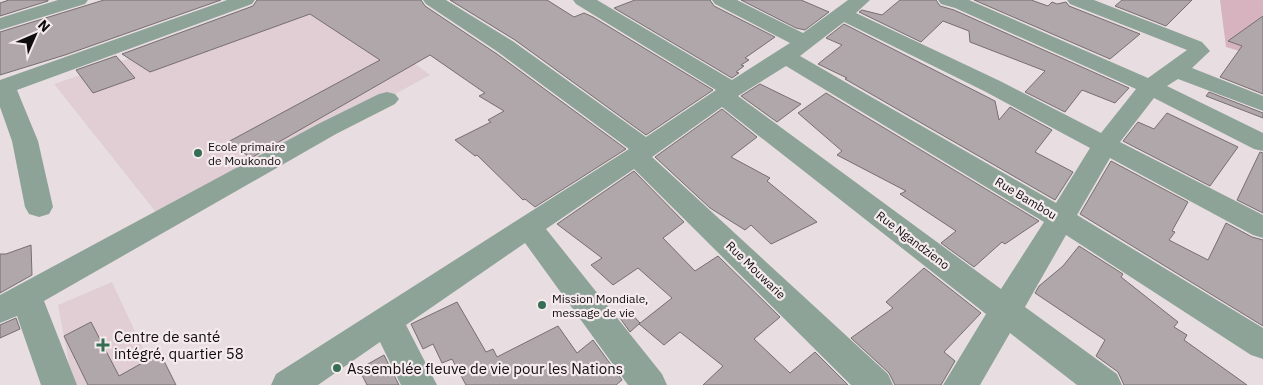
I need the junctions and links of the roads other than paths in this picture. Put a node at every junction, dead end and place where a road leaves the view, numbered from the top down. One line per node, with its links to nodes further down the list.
1 (78, 0): 9 (street)
2 (245, 0): 13 (street)
3 (433, 0): 19 (street, Rue Mouwarie)
4 (583, 0): 14 (street, Rue Ngandzieno)
5 (722, 0): 10 (street, Rue Bambou)
6 (948, 0): 12 (street)
7 (1077, 0): 11 (street)
8 (851, 7): 10 (street); 18 (street)
9 (0, 24)
10 (795, 49): 14 (street); 21 (street, Rue Bambou)
11 (1176, 70): 12 (street); 16 (street)
12 (1150, 87): 17 (street); 18 (street)
13 (2, 88): 20 (street)
14 (727, 93): 19 (street); 25 (street, Rue Ngandzieno)
15 (387, 99): 24 (street)
16 (1263, 104)
17 (1263, 143)
18 (1104, 146): 21 (street); 23 (street)
19 (641, 152): 22 (street); 32 (street, Rue Mouwarie)
20 (39, 207)
21 (1060, 218): 25 (street); 27 (street, Rue Bambou)
22 (528, 226): 26 (street); 31 (street)
23 (1263, 228)
24 (13, 304): 28 (street)
25 (1006, 310): 33 (street); 34 (street, Rue Ngandzieno)
26 (386, 320): 29 (street); 30 (street)
27 (1263, 345)
28 (58, 385)
29 (289, 385)
30 (419, 385)
31 (649, 385)
32 (875, 385)
33 (961, 385)
34 (1104, 385)

